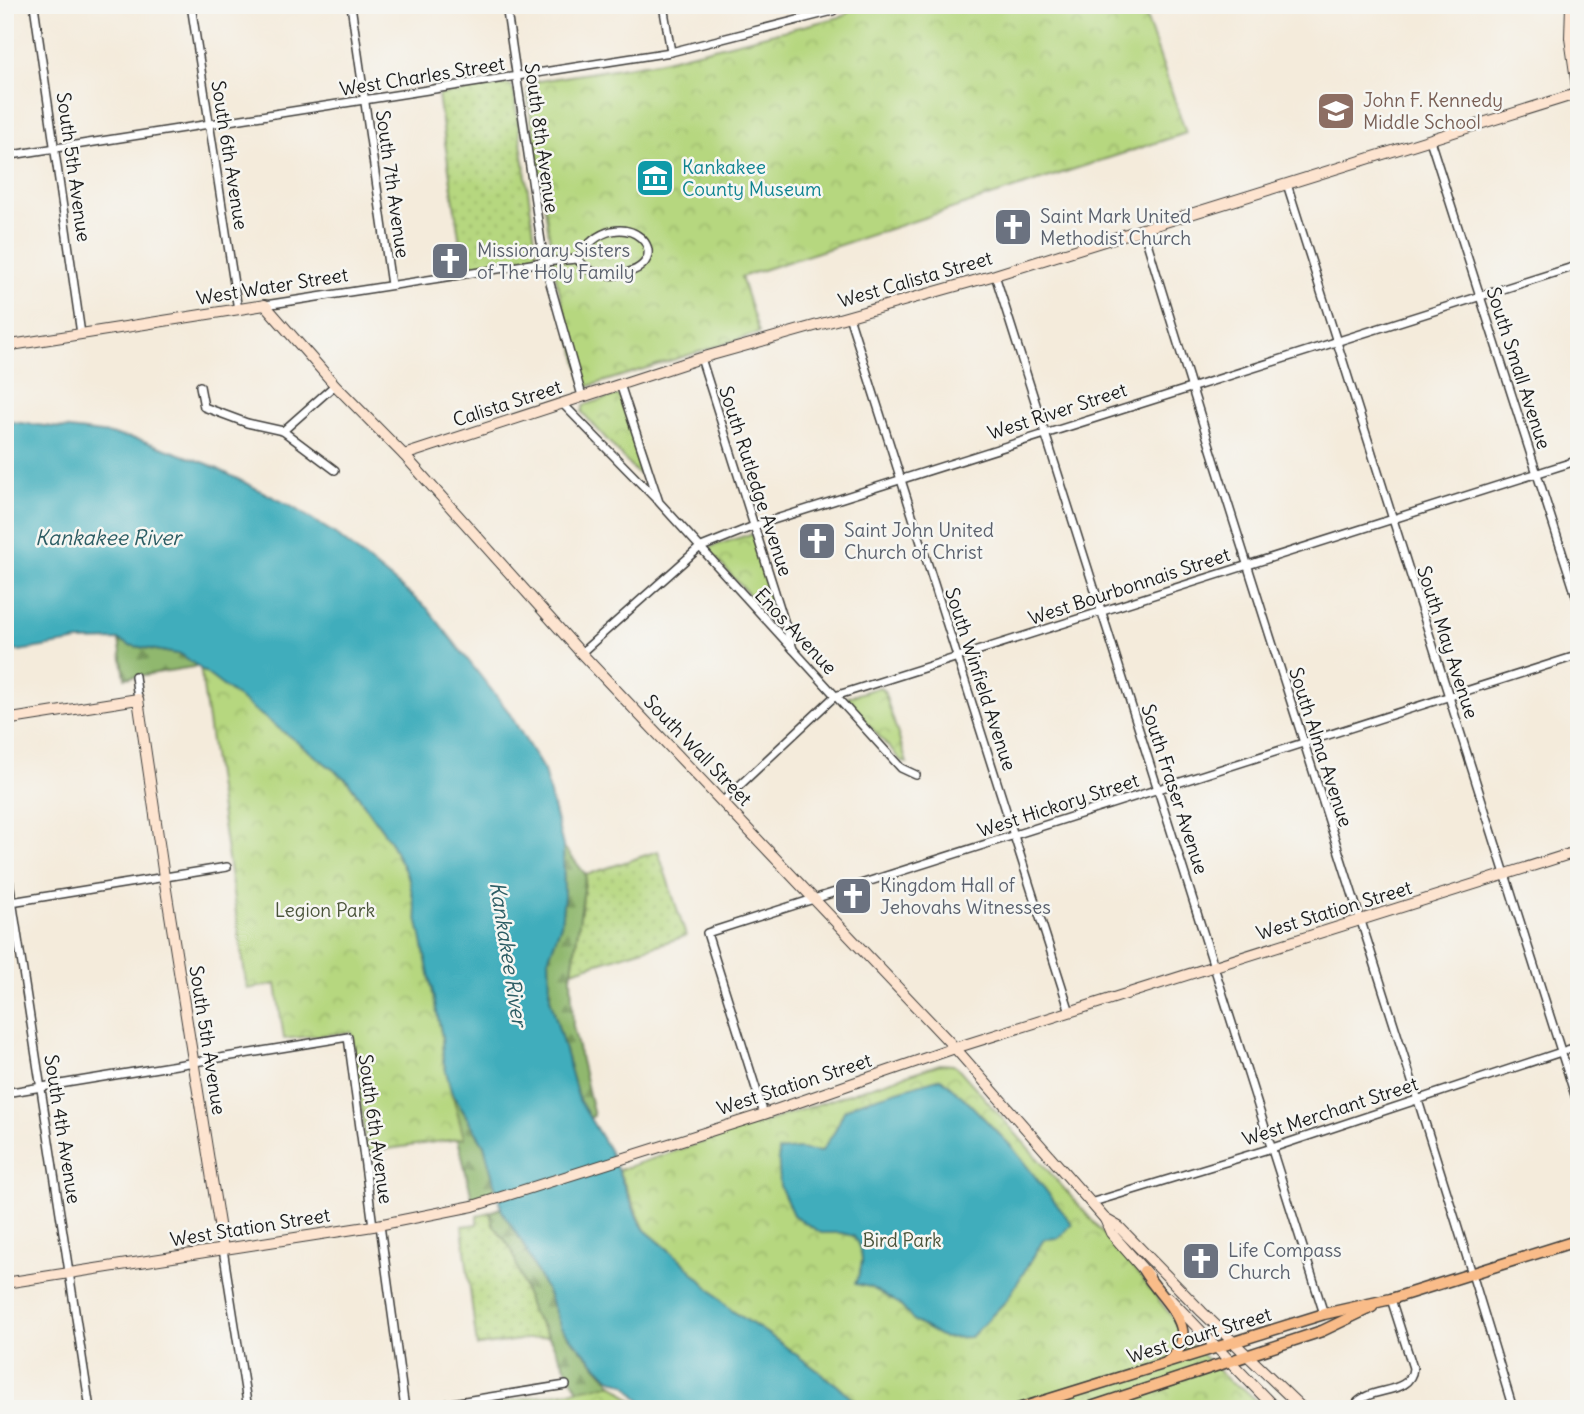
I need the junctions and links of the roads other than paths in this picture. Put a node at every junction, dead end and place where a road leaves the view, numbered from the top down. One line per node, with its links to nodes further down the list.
1 (34, 5): 14 (street, South 5th Avenue)
2 (191, 5): 12 (street, South 6th Avenue)
3 (351, 5): 11 (street, South 7th Avenue)
4 (506, 5): 9 (street, South 8th Avenue)
5 (663, 5): 8 (street)
6 (1571, 5): 10 (main road)
7 (839, 7): 8 (street, West Charles Street)
8 (671, 52): 9 (street, West Charles Street)
9 (516, 77): 11 (street, West Charles Street); 19 (street, South 8th Avenue)
10 (1578, 96): 13 (main road, West Calista Street)
11 (365, 101): 12 (street, West Charles Street); 22 (street, South 7th Avenue)
12 (209, 125): 14 (street, West Charles Street); 25 (street, South 6th Avenue)
13 (1430, 140): 16 (main road, West Calista Street); 23 (street, South Small Avenue)
14 (53, 149): 15 (street, West Charles Street); 27 (street, South 5th Avenue)
15 (5, 156)
16 (1287, 184): 17 (main road, West Calista Street); 28 (street, South May Avenue)
17 (1143, 229): 21 (main road, West Calista Street); 34 (street, South Alma Avenue)
18 (577, 259): 18 (street); 19 (street, West Water Street)
19 (544, 262): 22 (street, West Water Street); 35 (street, South 8th Avenue)
20 (1579, 265): 23 (street, West River Street)
21 (995, 275): 26 (main road, West Calista Street); 38 (street, South Fraser Avenue)
22 (391, 285): 24 (street, West Water Street)
23 (1480, 296): 28 (street, West River Street); 42 (street, South Small Avenue)
24 (265, 305): 25 (main road, West Water Street); 32 (main road, South Wall Street)
25 (238, 310): 27 (main road, West Water Street)
26 (849, 316): 30 (main road, West Calista Street); 43 (street, South Winfield Avenue)
27 (81, 334): 29 (main road, West Water Street)
28 (1336, 341): 34 (street, West River Street); 45 (street, South May Avenue)
29 (5, 346)
30 (701, 358): 31 (main road, West Calista Street); 46 (street, South Rutledge Avenue)
31 (620, 384): 35 (main road, Calista Street); 44 (street, Enos Avenue)
32 (335, 385): 37 (street); 39 (main road, South Wall Street)
33 (200, 386): 37 (street)
34 (1191, 387): 38 (street, West River Street); 48 (street, South Alma Avenue)
35 (582, 396): 36 (main road, Calista Street)
36 (562, 403): 39 (main road, Calista Street); 44 (street, Enos Avenue)
37 (283, 431): 41 (street)
38 (1045, 433): 43 (street, West River Street); 50 (street, South Fraser Avenue)
39 (404, 455): 51 (main road, South Wall Street)
40 (1579, 460): 42 (street, West Bourbonnais Street)
41 (335, 470)
42 (1537, 473): 45 (street, West Bourbonnais Street); 49 (street, South Small Avenue)
43 (901, 479): 46 (street, West River Street); 54 (street, South Winfield Avenue)
44 (659, 502): 47 (street, Enos Avenue)
45 (1392, 519): 48 (street, West Bourbonnais Street); 57 (street, South May Avenue)
46 (754, 526): 47 (street, West River Street); 52 (street, South Rutledge Avenue)
47 (699, 548): 51 (street, West River Street); 52 (street, Enos Avenue)
48 (1247, 565): 50 (street, West Bourbonnais Street); 60 (street, South Alma Avenue)
49 (1579, 605)
50 (1102, 612): 54 (street, West Bourbonnais Street); 62 (street, South Fraser Avenue)
51 (581, 653): 63 (main road, South Wall Street)
52 (794, 653): 56 (street, Enos Avenue)
53 (1579, 655): 57 (street, West Hickory Street)
54 (957, 657): 56 (street, West Bourbonnais Street); 64 (street, South Winfield Avenue)
55 (135, 676): 58 (street, South 5th Avenue)
56 (835, 696): 61 (street, Enos Avenue); 63 (street, West Bourbonnais Street)
57 (1449, 697): 60 (street, West Hickory Street); 68 (street, South May Avenue)
58 (138, 699): 59 (main road); 69 (main road, South 5th Avenue)
59 (5, 720)
60 (1303, 743): 62 (street, West Hickory Street); 72 (street, South Alma Avenue)
61 (916, 775)
62 (1158, 789): 64 (street, West Hickory Street); 73 (street, South Fraser Avenue)
63 (723, 801): 70 (main road, South Wall Street)
64 (1014, 835): 70 (street, West Hickory Street); 74 (street, South Winfield Avenue)
65 (1579, 851): 68 (main road, West Station Street)
66 (5, 855): 71 (street, South 4th Avenue)
67 (227, 867): 69 (street)
68 (1505, 875): 72 (main road, West Station Street); 77 (street, South May Avenue)
69 (164, 877): 71 (street); 78 (main road, South 5th Avenue)
70 (813, 899): 76 (main road, South Wall Street); 83 (street, West Hickory Street)
71 (9, 902): 79 (street, South 4th Avenue)
72 (1360, 920): 73 (main road, West Station Street); 81 (street, South Alma Avenue)
73 (1214, 967): 74 (main road, West Station Street); 84 (street, South Fraser Avenue)
74 (1070, 1012): 76 (main road, West Station Street)
75 (1579, 1046): 77 (street, West Merchant Street)
76 (955, 1048): 83 (main road, West Station Street); 85 (main road, South Wall Street)
77 (1561, 1052): 81 (street, West Merchant Street); 82 (street, South May Avenue)
78 (193, 1062): 79 (street); 87 (street, South 6th Avenue); 89 (main road, South 5th Avenue)
79 (41, 1087): 80 (street); 91 (street, South 4th Avenue)
80 (5, 1093)
81 (1418, 1098): 84 (street, West Merchant Street); 92 (street, South Alma Avenue)
82 (1579, 1108)
83 (764, 1114): 87 (main road, West Station Street)
84 (1272, 1148): 85 (street, West Merchant Street); 95 (street, South Fraser Avenue)
85 (1090, 1203): 86 (main road, South Wall Street)
86 (1105, 1219): 90 (main road, South Wall Street); 96 (main road, South Wall Street)
87 (377, 1226): 89 (main road, West Station Street); 104 (street, South 6th Avenue)
88 (1579, 1240): 92 (main road, West Court Street)
89 (223, 1249): 91 (main road, West Station Street); 103 (street, South 5th Avenue)
90 (1144, 1271): 97 (main road, South Wall Street); 99 (main road)
91 (69, 1273): 93 (main road, West Station Street); 102 (street, South 4th Avenue)
92 (1472, 1273): 94 (main road, West Court Street); 111 (street, South Alma Avenue)
93 (5, 1283)
94 (1391, 1299): 95 (main road, West Court Street); 98 (main road, West Court Street); 110 (street)
95 (1324, 1314): 96 (main road, West Court Street)
96 (1236, 1343): 97 (main road, West Court Street); 98 (main road, South Wall Street)
97 (1217, 1348): 99 (main road, West Court Street); 100 (main road, South Wall Street)
98 (1249, 1356): 100 (main road, West Court Street); 109 (main road, South Wall Street)
99 (1165, 1363): 106 (main road, West Court Street)
100 (1230, 1363): 107 (main road, West Court Street); 108 (main road, South Wall Street)
101 (566, 1385): 105 (street)
102 (90, 1409)
103 (248, 1409)
104 (405, 1409)
105 (414, 1409)
106 (1018, 1409)
107 (1085, 1409)
108 (1276, 1409)
109 (1303, 1409)
110 (1356, 1409)
111 (1513, 1409)

